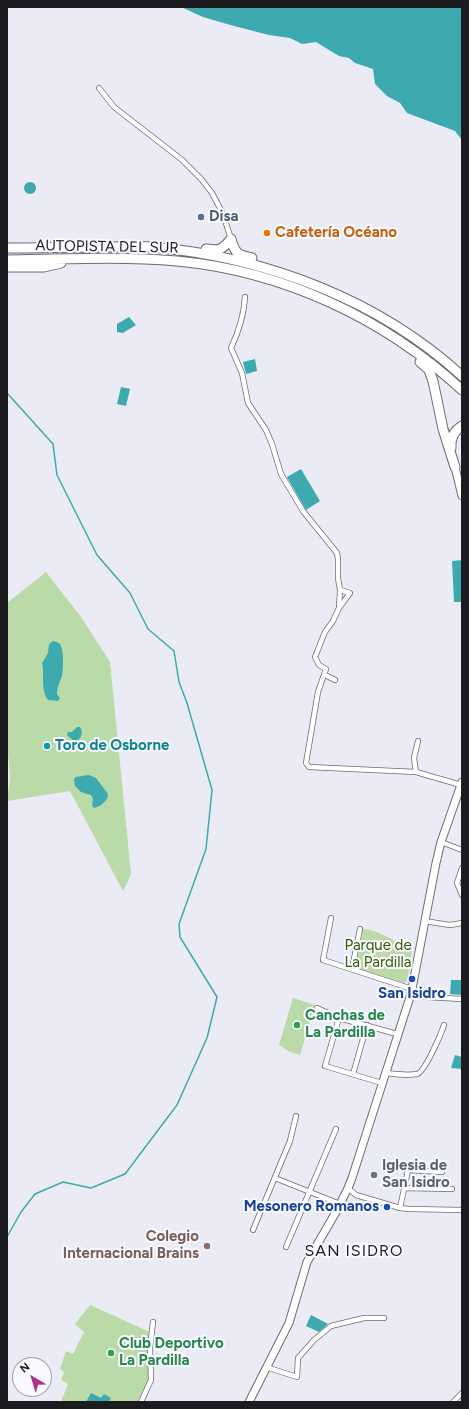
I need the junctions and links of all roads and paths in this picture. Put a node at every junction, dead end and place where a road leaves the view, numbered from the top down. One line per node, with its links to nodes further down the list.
1 (99, 88): 2 (street)
2 (232, 239): 3 (highway); 8 (highway)
3 (151, 247): 4 (highway, AUTOPISTA DEL SUR); 8 (highway, AUTOPISTA DEL SUR)
4 (7, 248)
5 (7, 260): 6 (highway, AUTOPISTA DEL SUR)
6 (77, 260): 7 (highway); 10 (highway, AUTOPISTA DEL SUR)
7 (7, 268)
8 (272, 270): 11 (highway, AUTOPISTA DEL SUR)
9 (245, 297): 16 (street)
10 (366, 320): 12 (highway, AUTOPISTA DEL SUR); 14 (highway)
11 (462, 376)
12 (462, 390)
13 (462, 426): 14 (highway)
14 (455, 467): 15 (street)
15 (462, 496)
16 (340, 590): 17 (street); 17 (street)
17 (339, 608): 18 (street)
18 (324, 675): 19 (street); 21 (street)
19 (335, 680)
20 (418, 741): 21 (street)
21 (416, 772): 22 (street)
22 (462, 784): 23 (street)
23 (441, 842): 24 (street); 28 (street)
24 (462, 850)
25 (462, 868): 26 (street)
26 (462, 895)
27 (331, 918): 31 (street)
28 (424, 921): 29 (street); 32 (street)
29 (462, 923)
30 (360, 929): 31 (street)
31 (352, 969): 32 (street)
32 (411, 991): 33 (street); 38 (street)
33 (462, 999)
34 (317, 1008): 35 (street)
35 (339, 1018): 36 (street); 39 (street)
36 (367, 1025): 38 (street); 39 (street)
37 (444, 1026): 40 (street)
38 (398, 1034): 40 (street)
39 (353, 1074): 41 (street)
40 (385, 1074): 41 (street)
41 (382, 1083): 46 (street)
42 (296, 1116): 45 (street)
43 (336, 1129): 49 (street)
44 (442, 1172): 47 (street)
45 (274, 1178): 49 (street); 53 (street)
46 (348, 1188): 50 (street); 51 (street)
47 (405, 1188): 48 (street); 51 (street)
48 (452, 1189)
49 (310, 1192): 50 (street); 54 (street)
50 (340, 1204): 57 (street)
51 (400, 1208): 52 (street)
52 (462, 1210)
53 (253, 1230)
54 (286, 1247)
55 (384, 1318): 57 (street)
56 (153, 1322): 59 (street)
57 (266, 1367): 60 (street)
58 (462, 1393): 61 (street)
59 (141, 1402)
60 (249, 1402)
61 (453, 1402)

